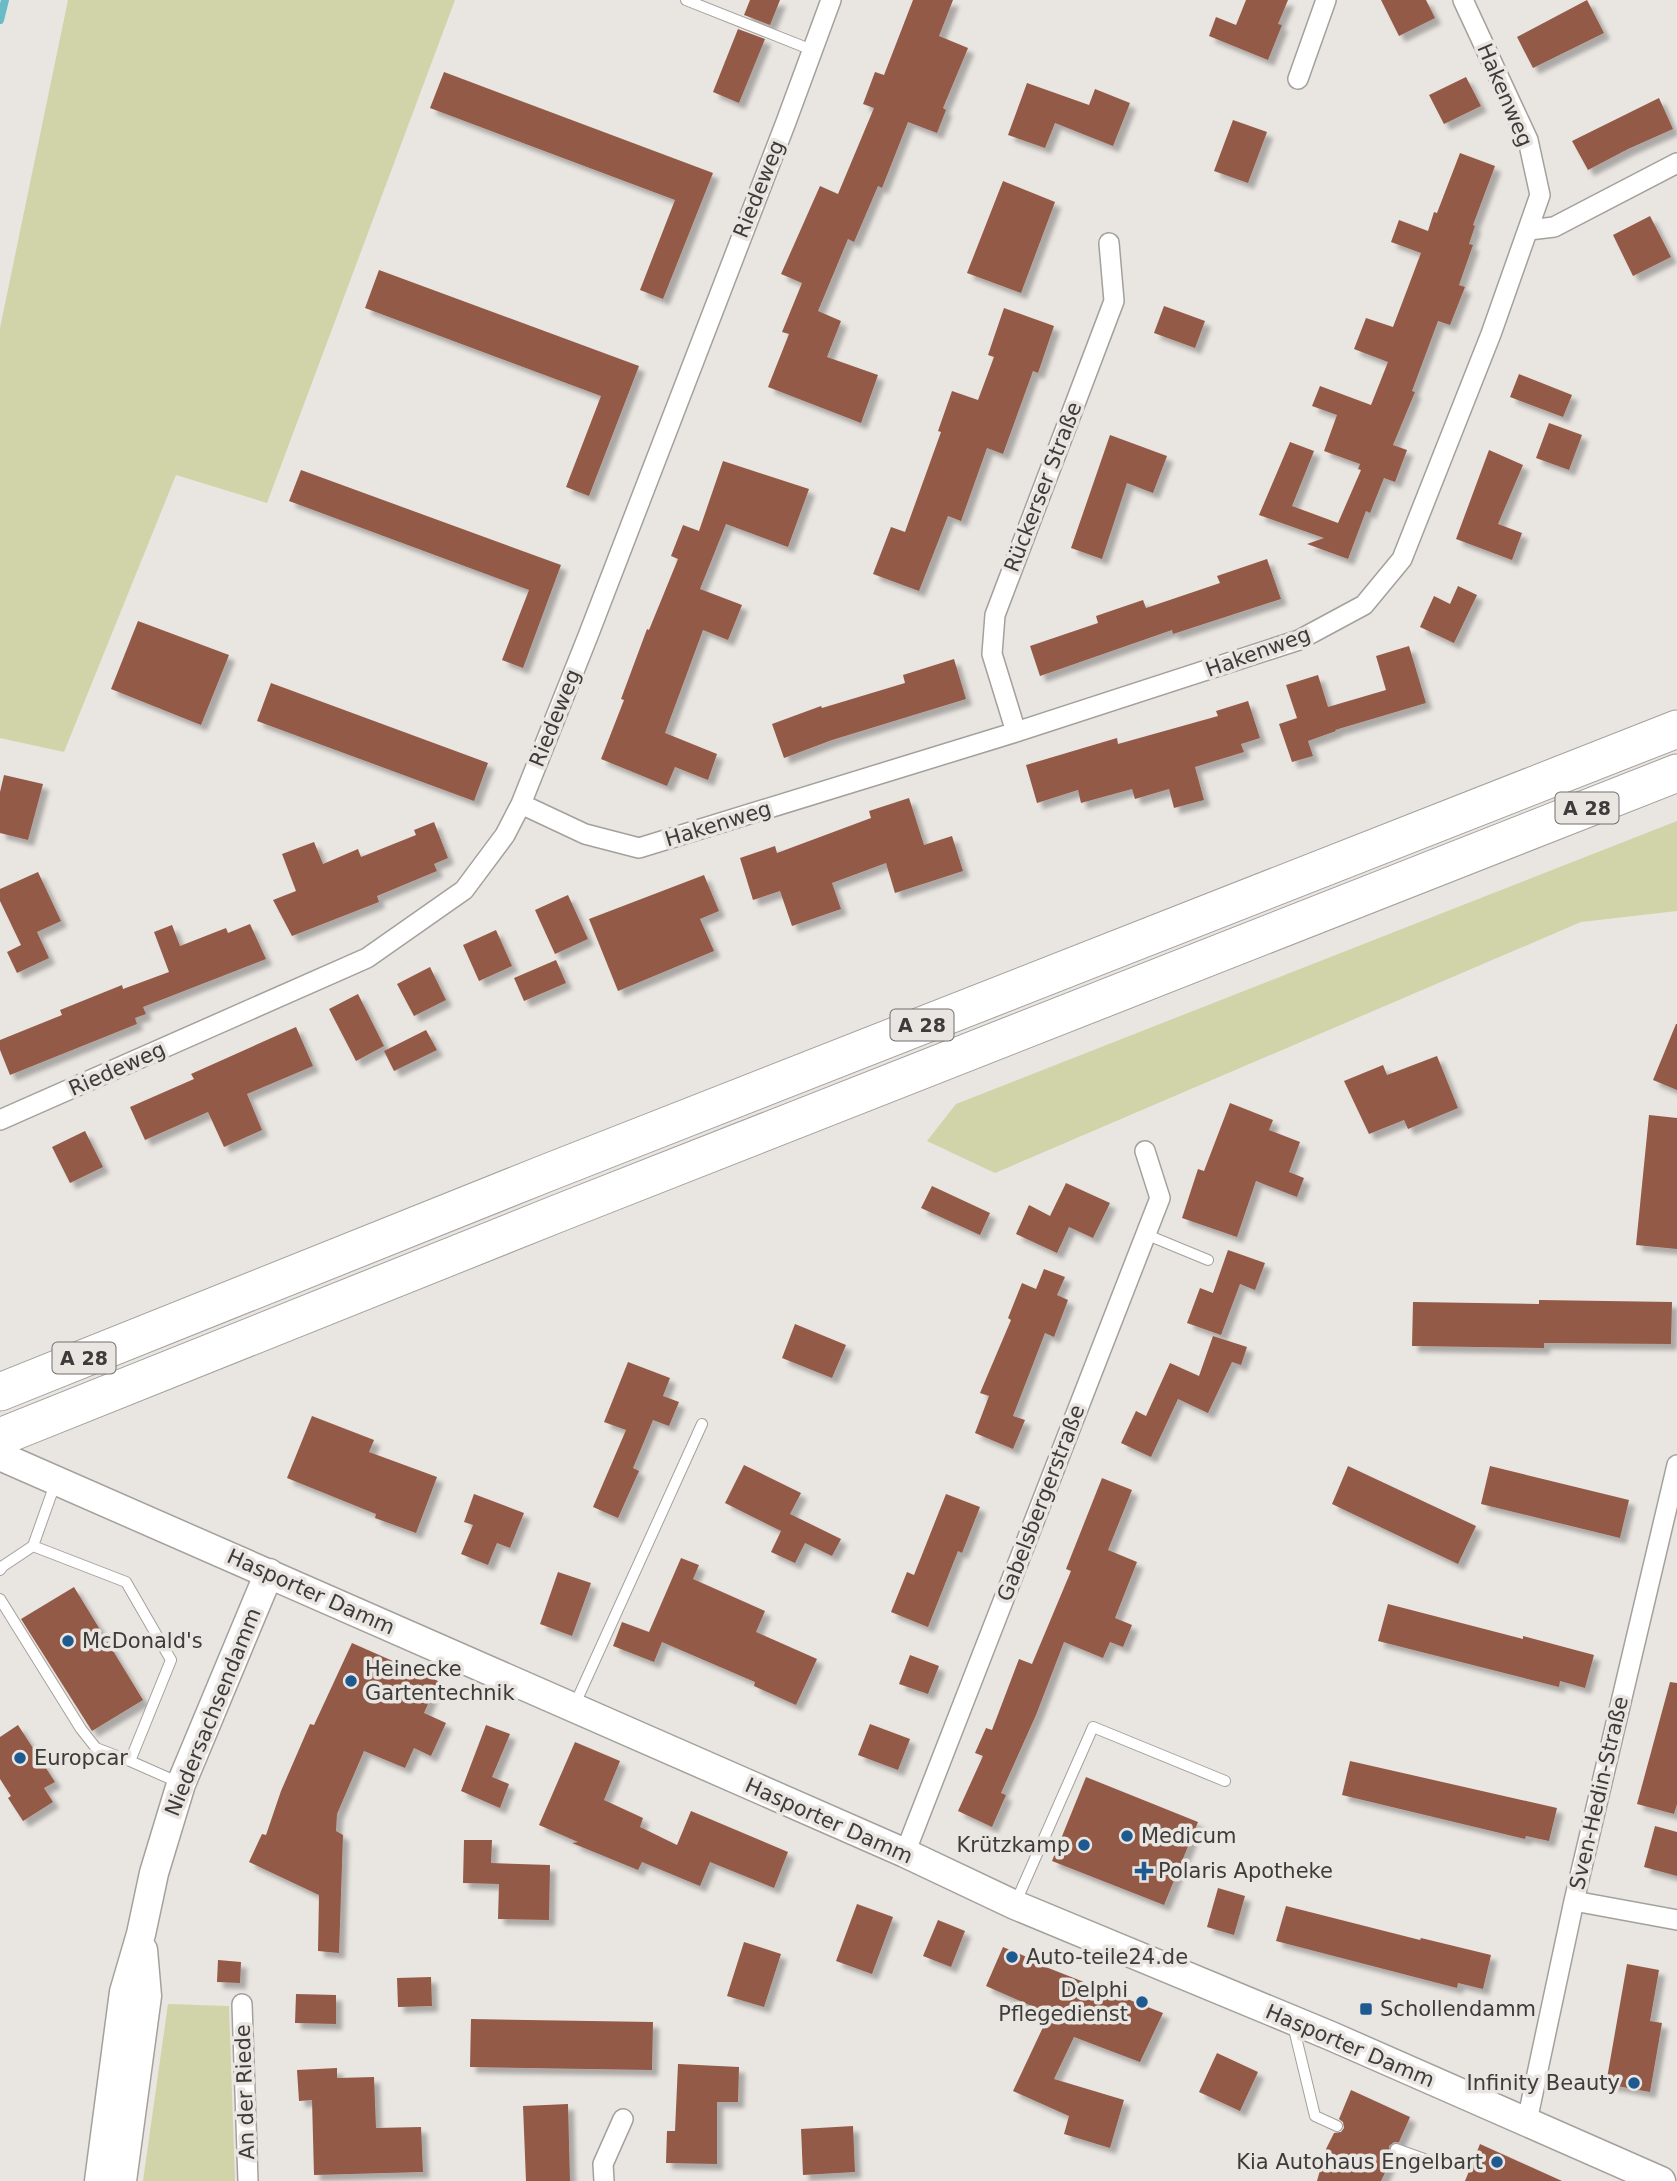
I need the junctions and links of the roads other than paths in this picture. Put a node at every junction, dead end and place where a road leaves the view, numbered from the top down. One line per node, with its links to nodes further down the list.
1 (686, 0): 5 (lane)
2 (831, 0): 5 (street, Riedeweg)
3 (1326, 0): 6 (street)
4 (1463, 0): 8 (street, Hakenweg)
5 (812, 50): 13 (street, Riedeweg)
6 (1298, 79)
7 (1677, 163): 8 (street)
8 (1529, 230): 11 (street, Hakenweg)
9 (1109, 243): 11 (street, Rückerser Straße)
10 (1677, 729): 18 (highway, A 28)
11 (1016, 732): 13 (street, Hakenweg)
12 (1677, 773): 20 (highway, A 28)
13 (521, 804): 14 (street, Riedeweg)
14 (0, 1120)
15 (1145, 1151): 16 (street, Gabelsbergerstraße)
16 (1145, 1234): 17 (lane); 32 (street, Gabelsbergerstraße)
17 (1208, 1261)
18 (0, 1392)
19 (702, 1424): 28 (lane)
20 (16, 1430)
21 (0, 1456): 23 (main road, Hasporter Damm)
22 (1677, 1465): 33 (street, Sven-Hedin-Straße)
23 (57, 1480): 24 (lane); 26 (main road, Hasporter Damm)
24 (33, 1546): 25 (lane); 29 (lane)
25 (0, 1570)
26 (269, 1573): 28 (main road, Hasporter Damm); 31 (main road, Niedersachsendamm)
27 (0, 1599): 29 (lane)
28 (573, 1708): 32 (main road, Hasporter Damm)
29 (130, 1762): 31 (lane)
30 (1225, 1781): 34 (lane)
31 (181, 1784): 36 (main road, Niedersachsendamm)
32 (905, 1853): 34 (main road, Hasporter Damm)
33 (1574, 1901): 35 (street); 40 (street, Sven-Hedin-Straße)
34 (1015, 1905): 38 (main road, Hasporter Damm)
35 (1677, 1920)
36 (141, 1934): 44 (main road, Niedersachsendamm); 45 (main road, Niedersachsendamm)
37 (242, 2004): 46 (street, An der Riede)
38 (1292, 2021): 40 (main road, Hasporter Damm); 41 (lane)
39 (623, 2119): 47 (street)
40 (1527, 2122): 48 (main road, Hasporter Damm)
41 (1337, 2126)
42 (1396, 2149): 43 (lane)
43 (1427, 2160)
44 (99, 2181)
45 (122, 2181)
46 (248, 2181)
47 (604, 2181)
48 (1660, 2181)

